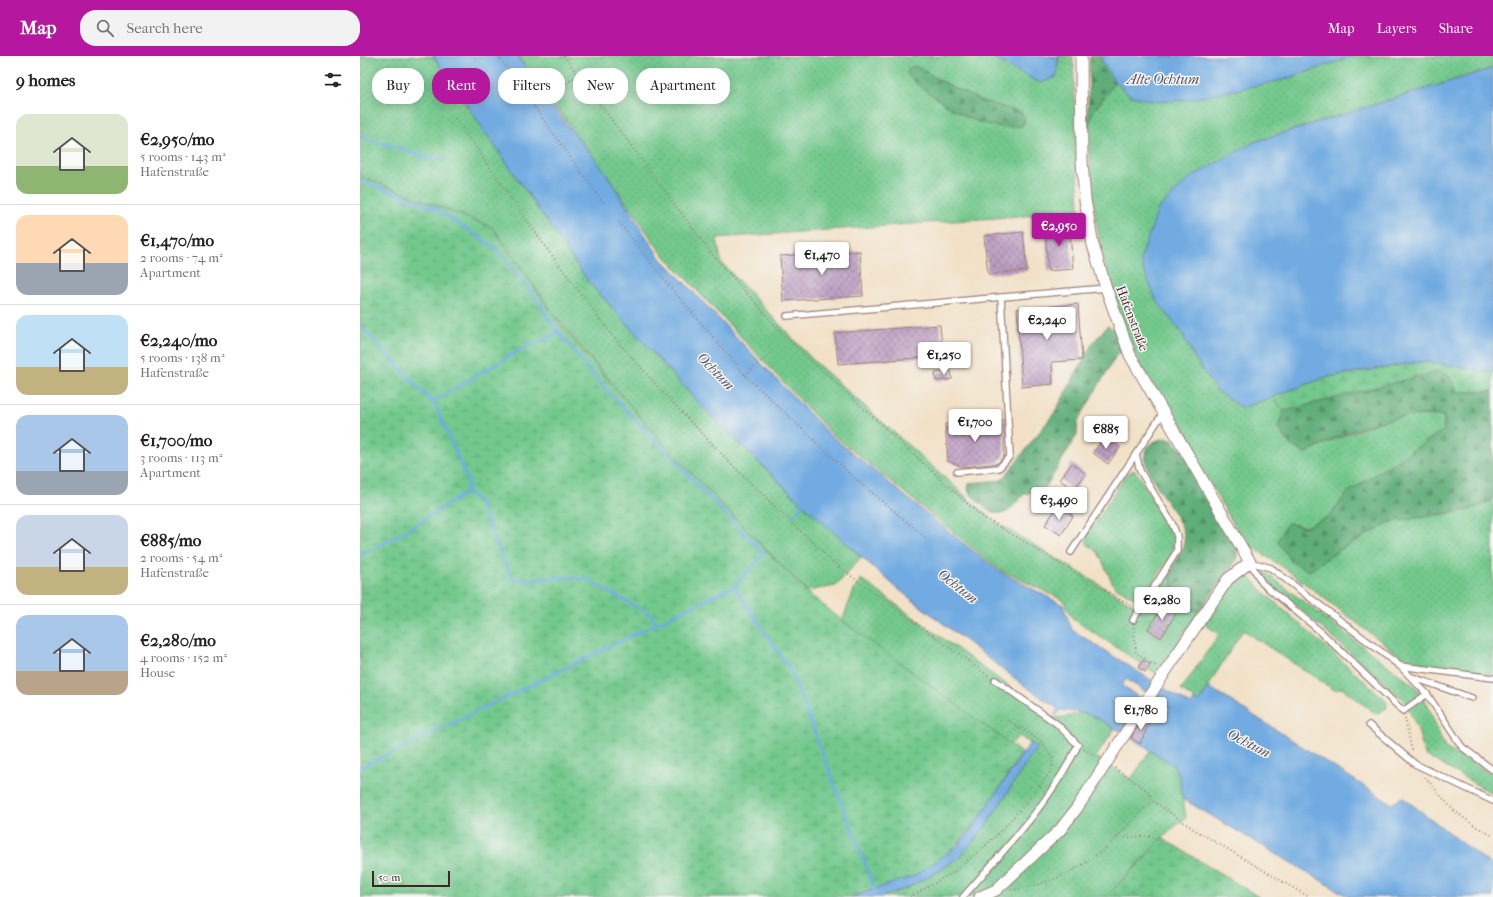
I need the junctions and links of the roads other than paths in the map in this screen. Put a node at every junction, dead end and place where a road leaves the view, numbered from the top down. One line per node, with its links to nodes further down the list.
1 (1081, 56): 2 (street, Hafenstraße)
2 (1106, 288): 3 (lane); 5 (street, Hafenstraße)
3 (1001, 297): 4 (lane); 7 (lane)
4 (787, 316)
5 (1163, 413): 6 (lane); 9 (street, Hafenstraße)
6 (1136, 454): 8 (lane); 10 (lane)
7 (957, 472)
8 (1072, 552)
9 (1250, 562): 11 (lane); 15 (lane); 21 (street)
10 (1133, 620)
11 (1400, 666): 12 (lane); 13 (lane)
12 (1409, 676): 15 (lane); 16 (lane)
13 (1493, 678)
14 (995, 680): 20 (lane)
15 (1427, 694): 18 (lane)
16 (1472, 698)
17 (1369, 725): 19 (lane)
18 (1493, 770)
19 (1493, 801)
20 (962, 897)
21 (980, 897)

